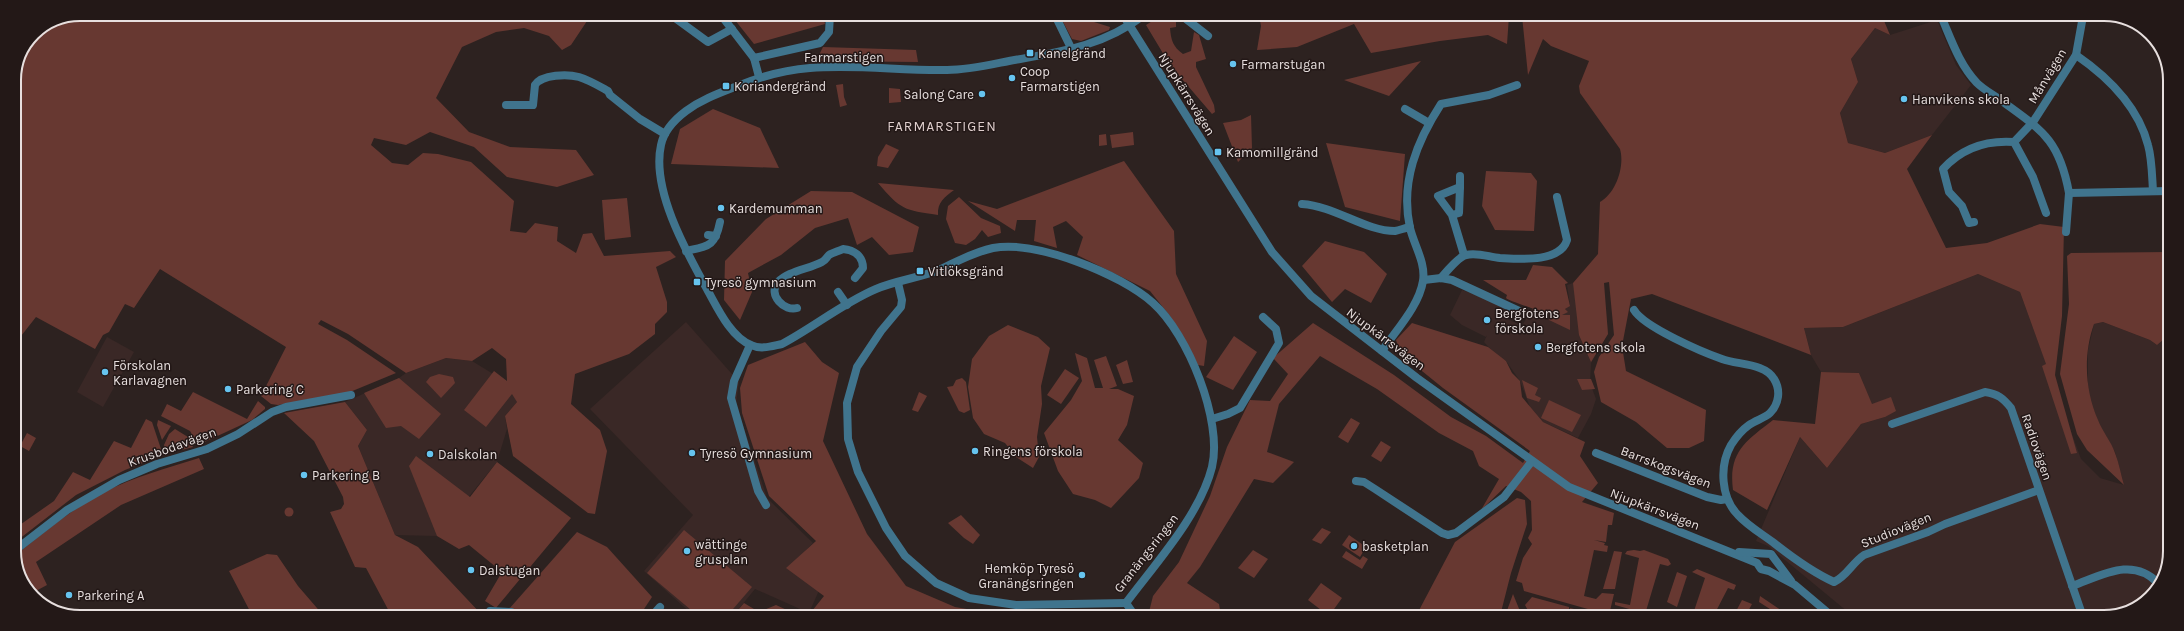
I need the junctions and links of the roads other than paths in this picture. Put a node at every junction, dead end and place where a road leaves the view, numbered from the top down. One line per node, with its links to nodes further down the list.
1 (679, 21): 11 (street)
2 (726, 21): 11 (street)
3 (830, 21): 15 (street)
4 (1058, 21): 13 (street)
5 (1127, 21): 10 (street, Njupkärrsvägen)
6 (1136, 21): 10 (street)
7 (1189, 21): 12 (street)
8 (1943, 21): 20 (street)
9 (2082, 21): 14 (street, Månvägen)
10 (1130, 25): 13 (street, Farmarstigen); 50 (street, Njupkärrsvägen)
11 (732, 29): 15 (street)
12 (1208, 36)
13 (1072, 50): 16 (street, Farmarstigen)
14 (2076, 55): 20 (street, Månvägen); 26 (street)
15 (754, 58): 16 (street)
16 (759, 77): 22 (street, Farmarstigen)
17 (1517, 85): 21 (street)
18 (506, 105): 22 (street)
19 (1405, 109): 21 (street)
20 (2033, 122): 23 (street, Månvägen); 28 (street)
21 (1429, 123): 35 (street)
22 (665, 134): 37 (street, Farmarstigen)
23 (2014, 142): 31 (street); 34 (street)
24 (1460, 176): 25 (street)
25 (1460, 187): 32 (street); 32 (street)
26 (2153, 191): 27 (street); 28 (street)
27 (2163, 191)
28 (2068, 193): 36 (street)
29 (1557, 197): 38 (street)
30 (1302, 204): 35 (street)
31 (2046, 213)
32 (1452, 215): 38 (street)
33 (720, 222): 37 (street)
34 (1972, 223)
35 (1410, 227): 41 (street)
36 (2066, 232)
37 (686, 251): 49 (street, Farmarstigen)
38 (1464, 255): 40 (street)
39 (855, 278): 45 (street)
40 (1441, 278): 41 (street); 47 (street)
41 (1424, 280): 50 (street)
42 (898, 283): 44 (street); 52 (street, Granängsringen); 69 (street, Granängsringen)
43 (838, 292): 44 (street)
44 (847, 305): 49 (street)
45 (797, 308)
46 (1634, 310): 58 (street)
47 (1519, 311)
48 (1263, 317): 52 (street)
49 (750, 345): 59 (street)
50 (1382, 351): 55 (street, Njupkärrsvägen)
51 (351, 395): 60 (street, Krusbodavägen)
52 (1212, 419): 69 (street, Granängsringen)
53 (1892, 424): 57 (street, Radiovägen)
54 (1596, 453): 58 (street, Barrskogsvägen)
55 (1532, 461): 56 (street); 62 (street, Njupkärrsvägen)
56 (1356, 481)
57 (2039, 490): 61 (street, Studiovägen); 68 (street, Radiovägen)
58 (1727, 499): 61 (street, Studiovägen)
59 (766, 505)
60 (21, 546)
61 (1777, 546): 63 (street)
62 (1734, 552): 63 (street, Njupkärrsvägen); 64 (street, Njupkärrsvägen)
63 (1770, 557): 64 (street); 65 (street); 67 (street, Njupkärrsvägen)
64 (1758, 563): 65 (street, Njupkärrsvägen)
65 (1769, 571): 67 (street, Njupkärrsvägen)
66 (2155, 581): 68 (street)
67 (1795, 585): 73 (street, Njupkärrsvägen)
68 (2072, 586): 74 (street, Radiovägen)
69 (1126, 603): 72 (street)
70 (660, 607): 71 (street)
71 (657, 610)
72 (1131, 610)
73 (1825, 610)
74 (2081, 610)

